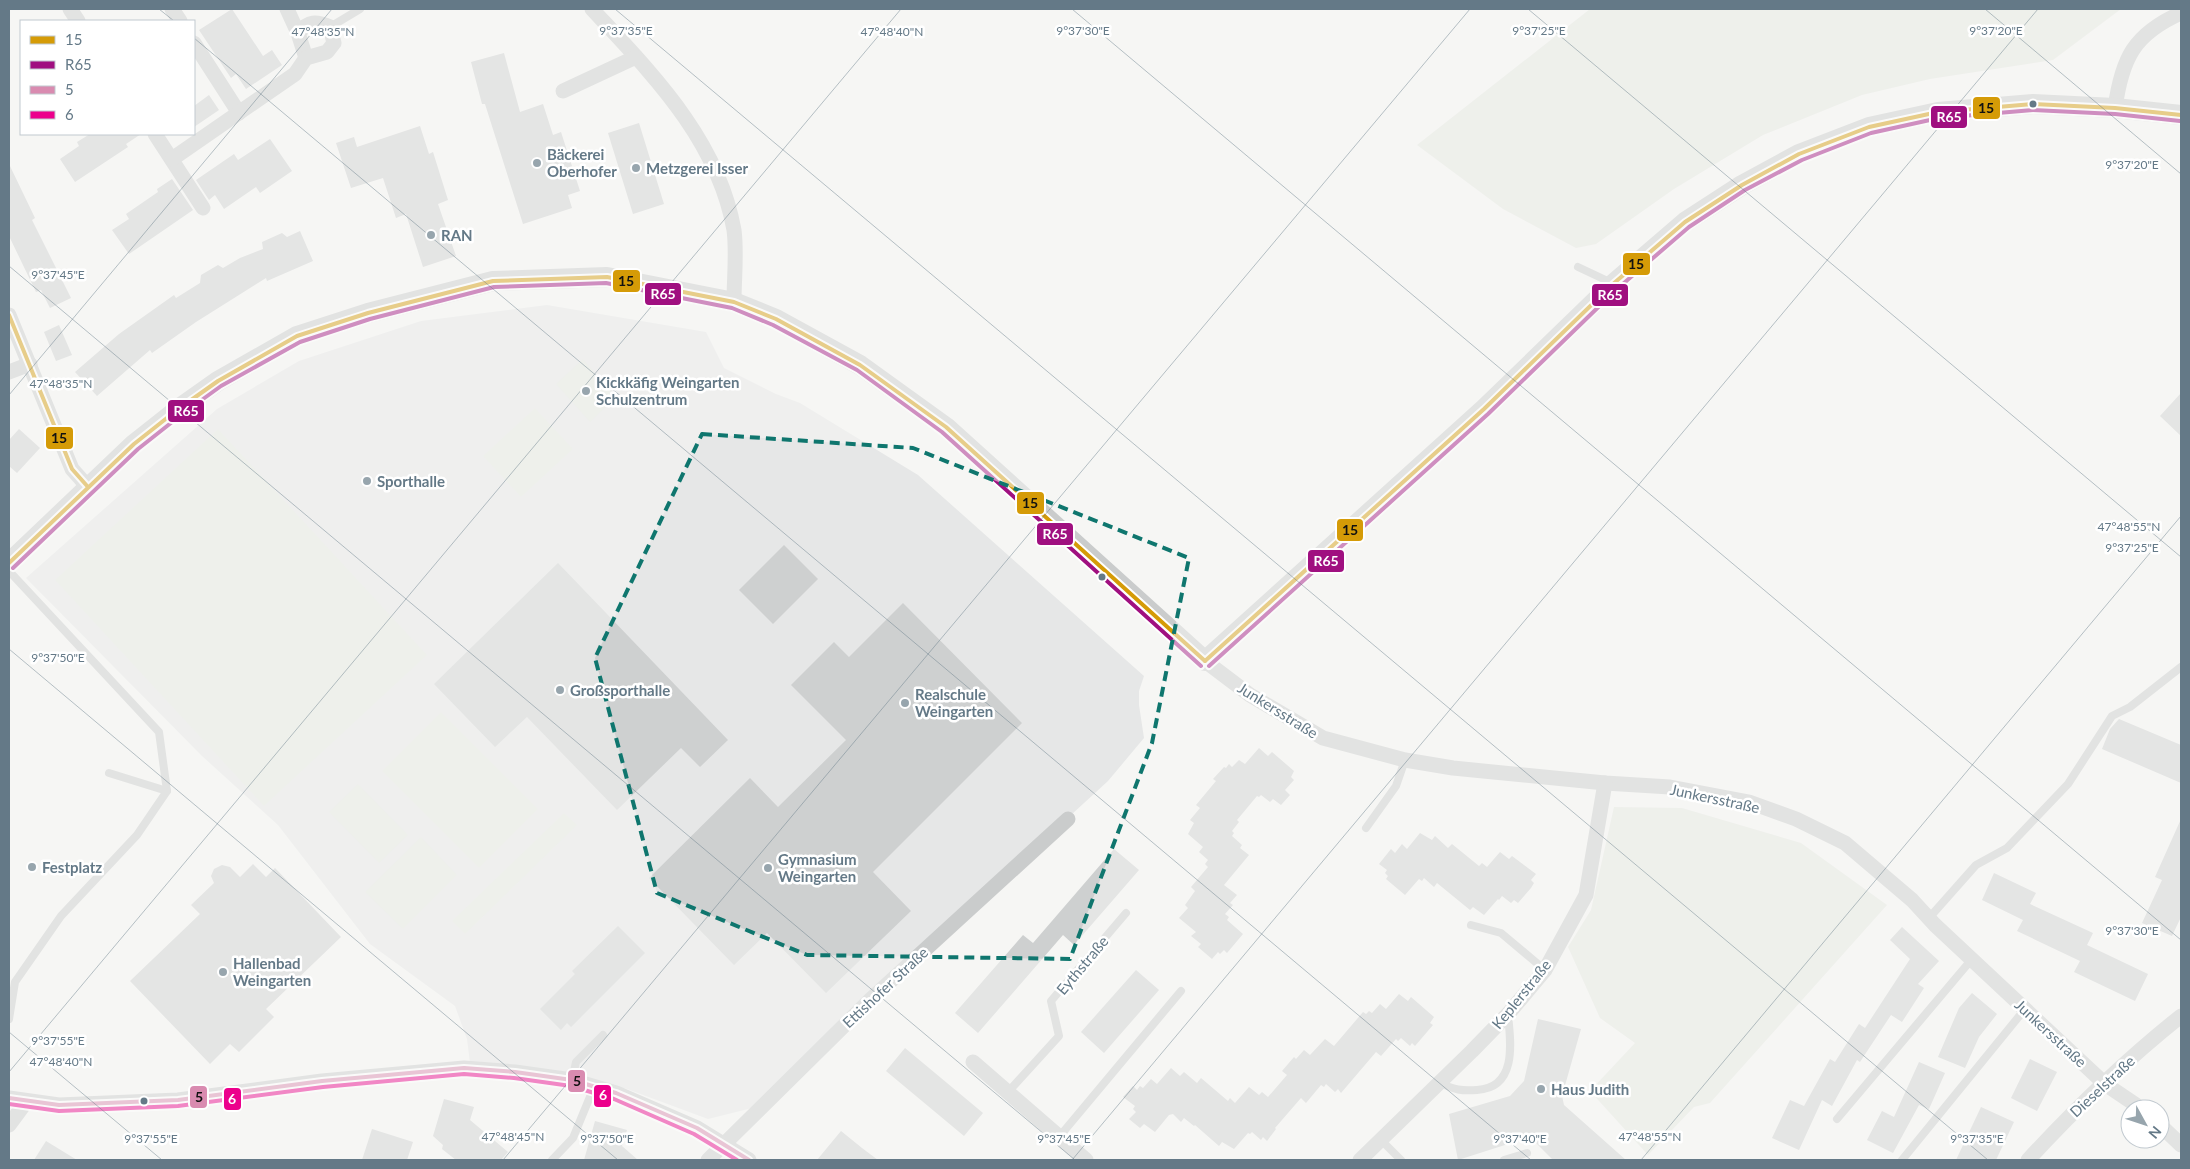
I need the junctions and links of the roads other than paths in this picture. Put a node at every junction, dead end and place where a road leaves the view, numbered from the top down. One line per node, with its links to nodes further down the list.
1 (70, 9): 7 (street)
2 (172, 9): 8 (street)
3 (287, 9): 10 (street)
4 (360, 9): 9 (lane)
5 (592, 9): 12 (street)
6 (2181, 13): 15 (street)
7 (77, 20)
8 (179, 20)
9 (330, 27): 10 (street); 13 (street)
10 (298, 33): 13 (street)
11 (195, 45): 16 (street)
12 (636, 57): 14 (street); 23 (street)
13 (306, 58): 16 (street)
14 (563, 91)
15 (2115, 108): 17 (street); 22 (street)
16 (239, 113): 19 (street)
17 (2181, 115)
18 (156, 135): 19 (street)
19 (172, 159): 20 (street)
20 (203, 208)
21 (1578, 267): 22 (lane)
22 (1613, 284): 30 (street)
23 (734, 302): 27 (street); 30 (street)
24 (9, 315): 25 (street)
25 (30, 364): 26 (street); 27 (street)
26 (9, 372)
27 (88, 487): 28 (street)
28 (9, 563)
29 (9, 571): 35 (lane)
30 (1205, 661): 32 (street, Junkersstraße)
31 (2181, 667): 39 (lane)
32 (1405, 760): 34 (street, Junkersstraße); 37 (lane)
33 (109, 773): 35 (lane)
34 (1605, 783): 39 (street, Junkersstraße); 42 (street, Keplerstraße)
35 (167, 791): 47 (lane)
36 (1068, 819): 63 (street, Ettishofer Straße)
37 (1366, 828)
38 (1126, 913): 54 (lane, Eythstraße)
39 (1929, 918): 41 (street, Junkersstraße)
40 (1472, 925): 42 (lane)
41 (1972, 959): 44 (street, Junkersstraße); 58 (lane)
42 (1545, 970): 45 (street, Keplerstraße)
43 (1181, 991): 61 (lane)
44 (2025, 1009): 52 (street, Junkersstraße); 73 (lane)
45 (1508, 1014): 51 (street, Keplerstraße); 51 (lane)
46 (2181, 1016): 52 (street, Dieselstraße)
47 (9, 1019)
48 (603, 1035): 50 (lane)
49 (973, 1062): 54 (street)
50 (572, 1080): 53 (street); 57 (street)
51 (1440, 1083): 62 (street, Keplerstraße)
52 (2105, 1084): 56 (street, Junkersstraße); 74 (street, Dieselstraße)
53 (594, 1087): 63 (street); 66 (lane)
54 (1008, 1092): 61 (street)
55 (9, 1098): 57 (street)
56 (2127, 1099)
57 (26, 1102): 59 (street)
58 (1837, 1119)
59 (9, 1125)
60 (2170, 1135): 64 (street)
61 (1059, 1137): 69 (street)
62 (1381, 1140): 70 (street, Keplerstraße); 71 (lane)
63 (724, 1145): 67 (street, Ettishofer Straße); 68 (street)
64 (2181, 1145)
65 (1527, 1153): 72 (lane)
66 (552, 1160)
67 (708, 1160)
68 (749, 1160)
69 (1086, 1160)
70 (1360, 1160)
71 (1401, 1160)
72 (1504, 1160)
73 (1902, 1160)
74 (2028, 1160)

